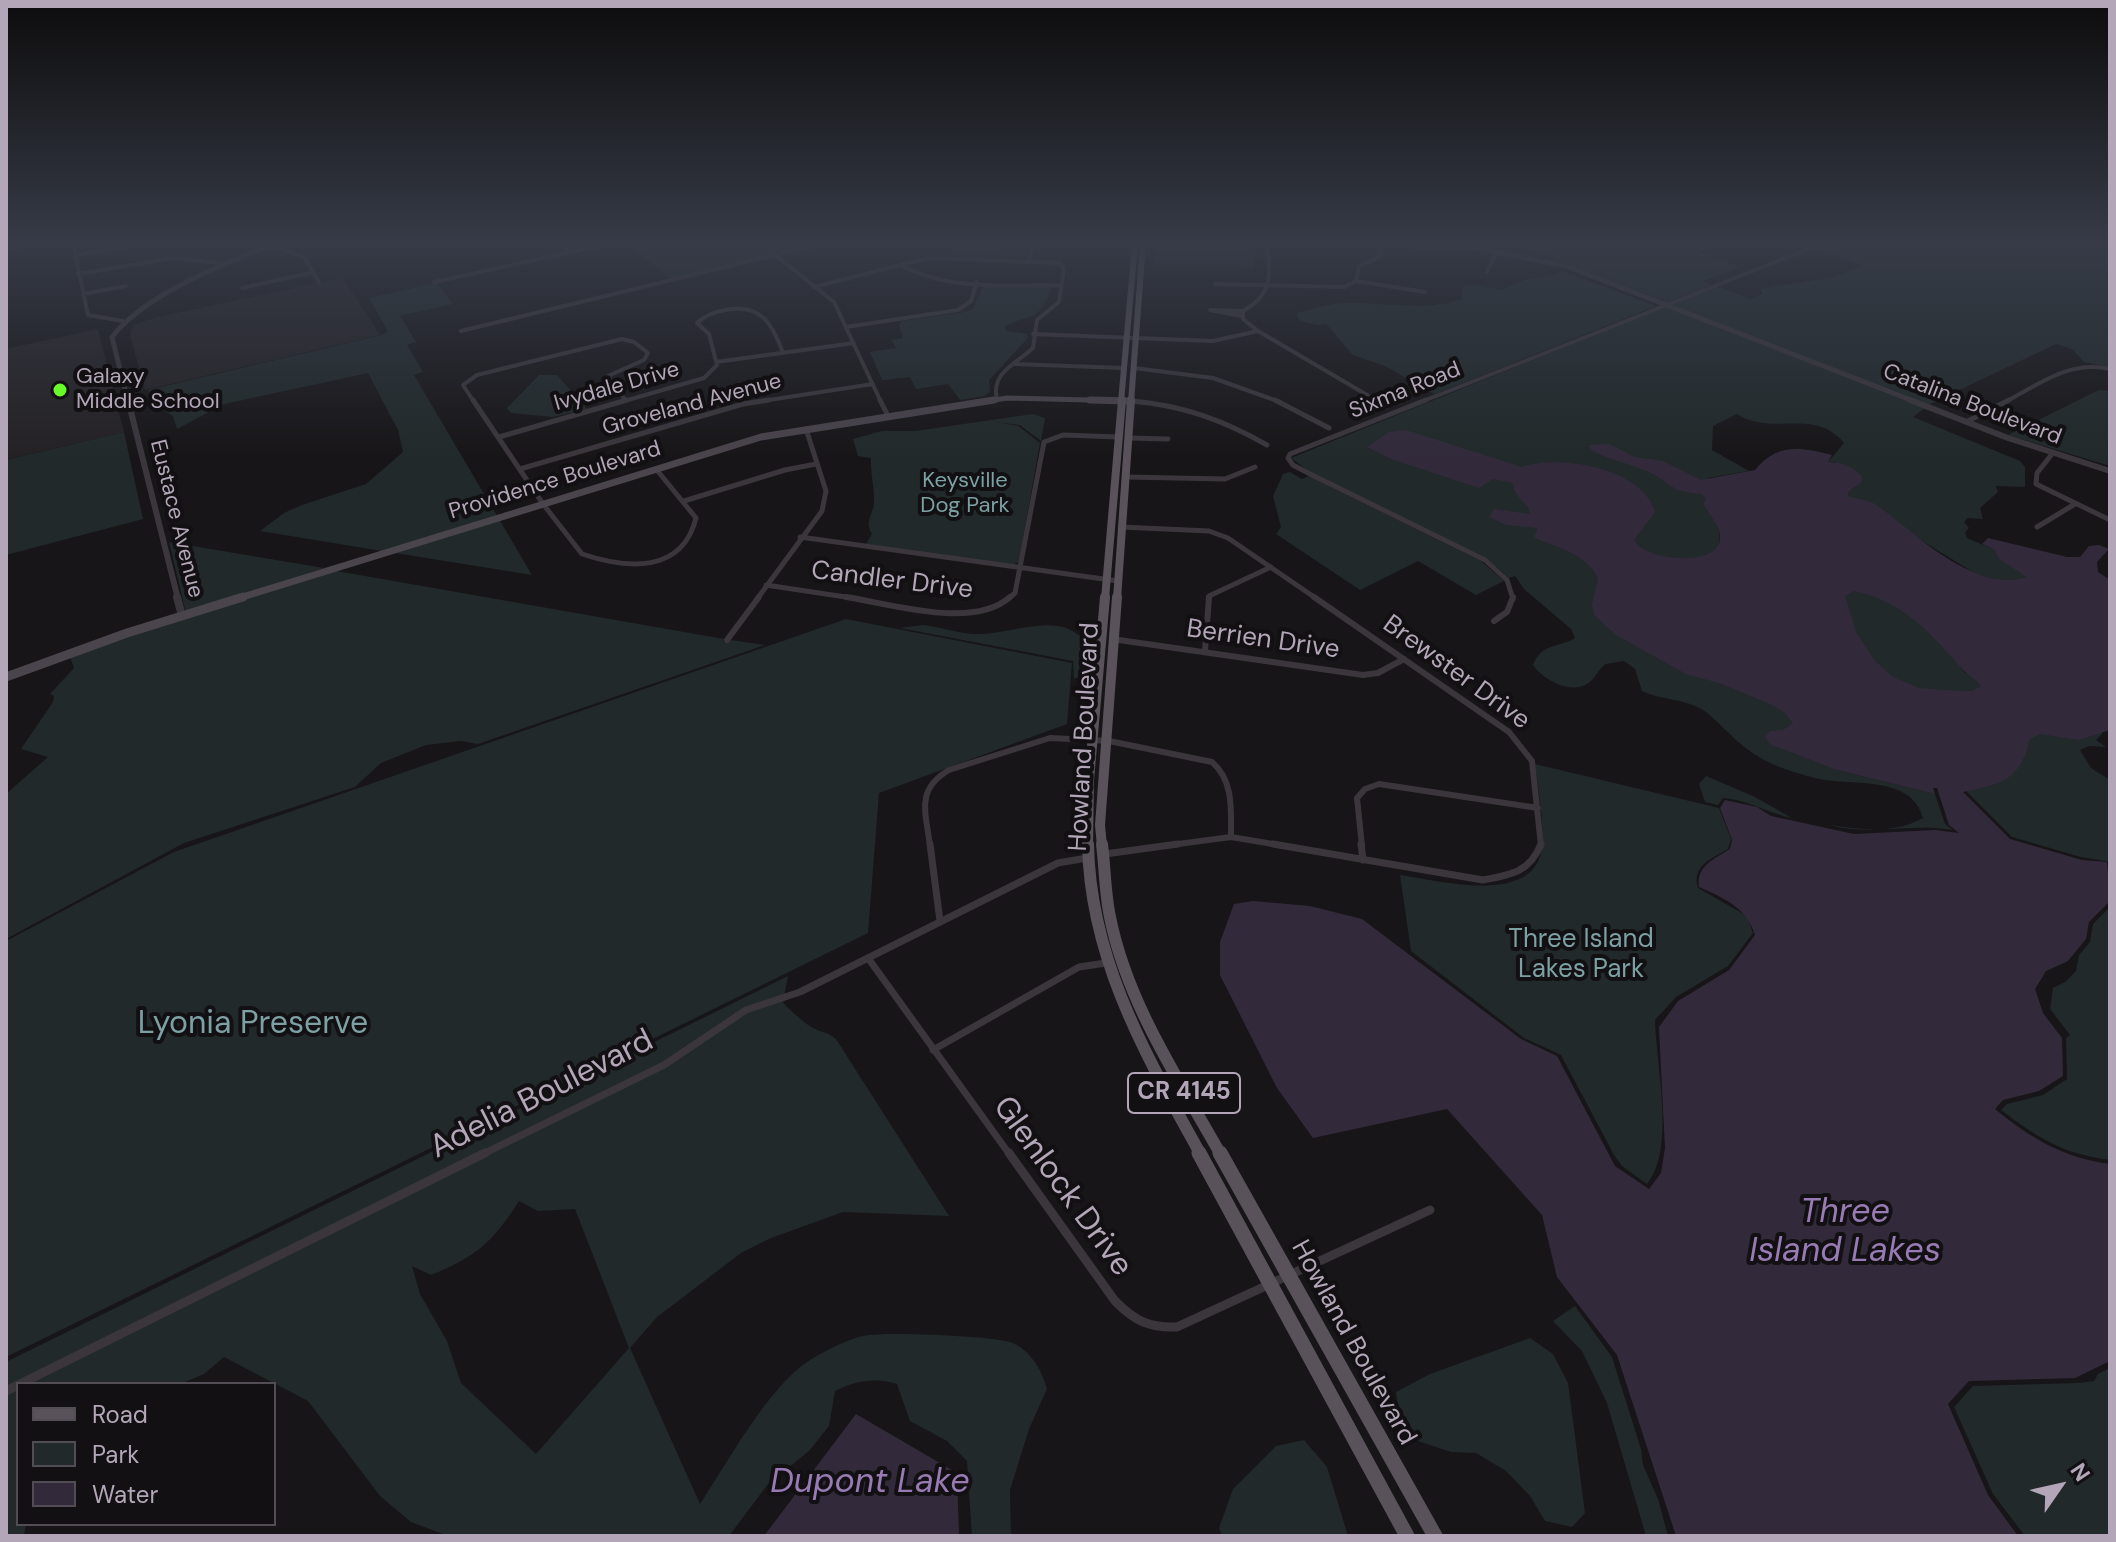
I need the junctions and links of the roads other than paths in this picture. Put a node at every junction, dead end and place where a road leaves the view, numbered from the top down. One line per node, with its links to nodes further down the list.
1 (89, 316): 14 (street)
2 (132, 316): 14 (street)
3 (522, 316): 16 (street)
4 (706, 316): 22 (street, Ivydale Drive)
5 (764, 316): 21 (street, Ivydale Drive)
6 (841, 316): 15 (street)
7 (919, 316): 15 (street)
8 (1042, 316): 18 (street)
9 (1132, 316): 19 (main road, Howland Boulevard / CR 4145)
10 (1134, 316): 19 (main road, Howland Boulevard / CR 4145)
11 (1245, 316): 17 (street)
12 (1635, 316): 61 (street, Sixma Road)
13 (1696, 316): 33 (street, Catalina Boulevard)
14 (123, 321): 60 (street, Eustace Avenue)
15 (846, 327): 20 (street)
16 (461, 331)
17 (1258, 331): 19 (street); 31 (street)
18 (1033, 334): 19 (street); 23 (street)
19 (1131, 338): 24 (main road, Howland Boulevard / CR 4145); 25 (main road, Howland Boulevard / CR 4145)
20 (854, 343): 21 (street); 27 (street)
21 (783, 353): 22 (street)
22 (716, 362): 30 (street, Ivydale Drive)
23 (1015, 364): 24 (street); 28 (street)
24 (1124, 368): 29 (main road, Howland Boulevard / CR 4145)
25 (1134, 368): 29 (main road, Howland Boulevard / CR 4145); 34 (street)
26 (2110, 369): 33 (street)
27 (873, 384): 32 (street); 44 (street, Groveland Avenue)
28 (997, 399): 29 (main road, Providence Boulevard); 32 (main road, Providence Boulevard)
29 (1127, 400): 37 (main road, Howland Boulevard / CR 4145); 38 (main road, Howland Boulevard / CR 4145); 40 (street)
30 (626, 401): 36 (street, Ivydale Drive); 36 (street)
31 (1386, 406)
32 (888, 416): 35 (main road, Providence Boulevard)
33 (1966, 422): 41 (street, Catalina Boulevard)
34 (1329, 428)
35 (806, 429): 42 (street); 45 (main road, Providence Boulevard)
36 (499, 437): 44 (street)
37 (1119, 437): 56 (street, Candler Drive); 57 (main road, Howland Boulevard / CR 4145)
38 (1129, 438): 39 (street); 47 (main road, Howland Boulevard / CR 4145)
39 (1168, 439)
40 (1267, 445)
41 (2052, 454): 46 (street, Catalina Boulevard); 50 (street)
42 (816, 464): 48 (street); 54 (street)
43 (1255, 467): 47 (street)
44 (520, 469): 49 (street)
45 (656, 469): 48 (street); 49 (main road, Providence Boulevard)
46 (2110, 471)
47 (1126, 477): 52 (main road, Howland Boulevard / CR 4145)
48 (684, 501): 49 (street)
49 (543, 504): 60 (main road, Providence Boulevard)
50 (2075, 504): 51 (street); 53 (street)
51 (2110, 520)
52 (1121, 527): 55 (street, Brewster Drive); 58 (main road, Howland Boulevard / CR 4145)
53 (2037, 527)
54 (800, 537): 56 (street); 59 (street)
55 (1271, 567): 64 (street); 65 (street, Brewster Drive)
56 (1021, 568): 57 (street); 59 (street, Candler Drive)
57 (1106, 580): 58 (street); 67 (main road, Howland Boulevard / CR 4145)
58 (1118, 581): 62 (main road, Howland Boulevard / CR 4145)
59 (766, 585): 63 (street)
60 (182, 616): 66 (main road, Providence Boulevard)
61 (1494, 621)
62 (1112, 639): 64 (street, Berrien Drive); 68 (main road, Howland Boulevard / CR 4145)
63 (727, 640)
64 (1205, 651): 65 (street, Berrien Drive)
65 (1404, 659): 69 (street, Brewster Drive)
66 (6, 677)
67 (1091, 739): 68 (street); 72 (main road, Howland Boulevard / CR 4145); 75 (street)
68 (1105, 741): 70 (street); 71 (main road, Howland Boulevard / CR 4145)
69 (1538, 808): 73 (street, Brewster Drive); 73 (street)
70 (1231, 837): 71 (street, Brewster Drive); 73 (street, Brewster Drive)
71 (1102, 855): 74 (main road, Howland Boulevard / CR 4145)
72 (1087, 858): 74 (main road); 75 (street, Adelia Boulevard); 77 (main road, Howland Boulevard / CR 4145)
73 (1363, 860)
74 (1103, 873): 80 (main road, Howland Boulevard / CR 4145)
75 (940, 921): 76 (street, Adelia Boulevard)
76 (868, 958): 78 (street, Glenlock Drive); 82 (street, Adelia Boulevard)
77 (1106, 963): 78 (street); 81 (main road, Howland Boulevard / CR 4145)
78 (933, 1050): 81 (street, Glenlock Drive)
79 (1430, 1210): 80 (street, Glenlock Drive)
80 (1288, 1277): 81 (street, Glenlock Drive); 84 (main road, Howland Boulevard / CR 4145)
81 (1271, 1285): 83 (main road, Howland Boulevard / CR 4145)
82 (23, 1382)
83 (1407, 1536)
84 (1435, 1536)

